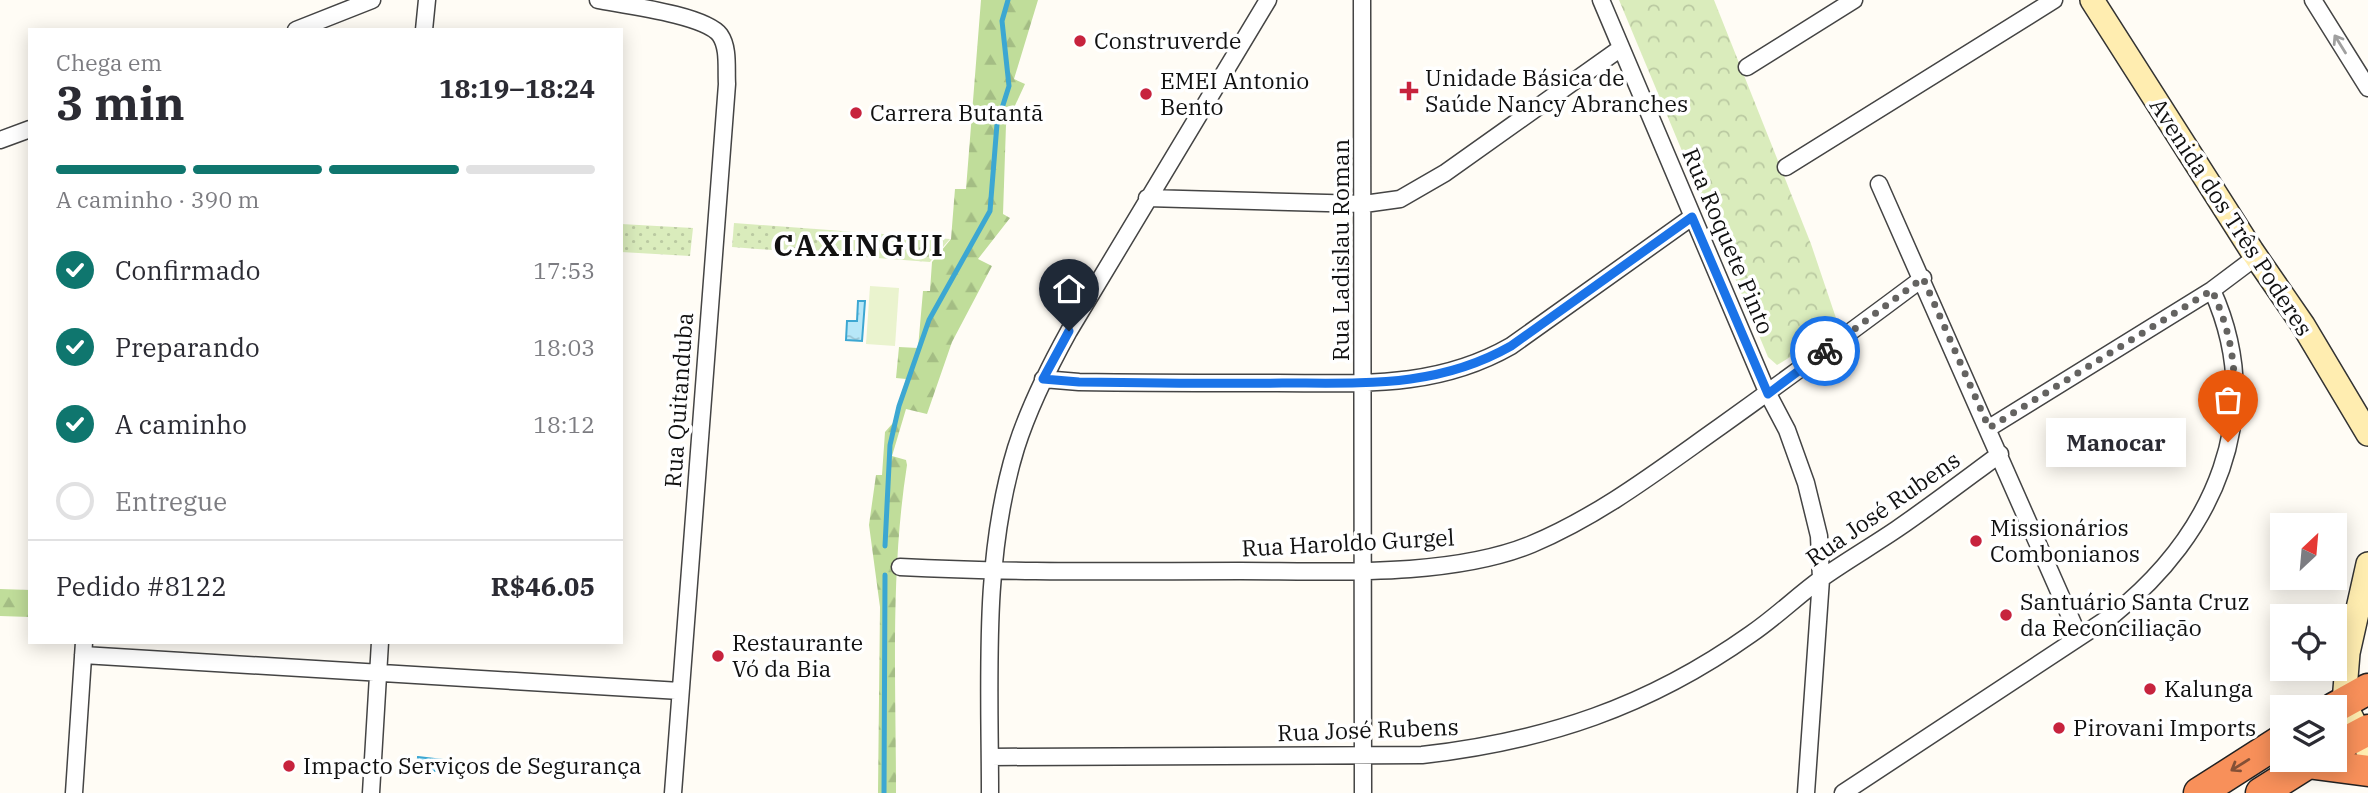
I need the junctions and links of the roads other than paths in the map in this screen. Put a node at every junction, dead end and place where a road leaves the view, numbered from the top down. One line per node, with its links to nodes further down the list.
1 (372, 0): 11 (street)
2 (427, 0): 12 (street)
3 (598, 0): 42 (street, Rua Quitanduba)
4 (1268, 0): 20 (street)
5 (1362, 0): 21 (street, Rua Ladislau Roman)
6 (1601, 0): 13 (street, Rua Roquete Pinto)
7 (1854, 0): 14 (street)
8 (2054, 0): 18 (street)
9 (2092, 0): 23 (main road, Avenida dos Três Poderes)
10 (2313, 0): 15 (street, one-way to 10)
11 (301, 28)
12 (424, 28)
13 (1621, 48): 21 (street); 22 (street, Rua Roquete Pinto)
14 (1747, 67)
15 (2368, 88)
16 (28, 130): 17 (street)
17 (0, 140)
18 (1786, 167)
19 (1879, 184): 24 (street)
20 (1147, 198): 21 (street); 26 (street)
21 (1364, 204): 27 (street, Rua Ladislau Roman)
22 (1692, 217): 27 (street); 28 (street, Rua Roquete Pinto)
23 (2256, 257): 25 (street); 29 (main road, Avenida dos Três Poderes)
24 (1923, 278): 28 (street, Rua Haroldo Gurgel); 30 (street)
25 (2212, 290): 30 (street); 38 (street)
26 (1043, 379): 27 (street); 35 (street)
27 (1364, 383): 34 (street, Rua Ladislau Roman)
28 (1768, 394): 34 (street, Rua Haroldo Gurgel); 36 (street, Rua Roquete Pinto)
29 (2365, 421)
30 (1989, 428): 31 (street)
31 (2000, 454): 36 (street, Rua José Rubens); 38 (street)
32 (2368, 564): 37 (main road)
33 (900, 567): 35 (street, Rua Haroldo Gurgel)
34 (1364, 570): 35 (street, Rua Haroldo Gurgel); 46 (street, Rua Ladislau Roman)
35 (993, 572): 47 (street)
36 (1821, 579): 46 (street, Rua José Rubens); 56 (street, Rua Roquete Pinto)
37 (2362, 603): 43 (main road)
38 (2079, 637): 57 (street)
39 (380, 644): 41 (street)
40 (84, 649): 41 (street); 51 (street)
41 (378, 673): 42 (street); 52 (street)
42 (680, 691): 53 (street, Rua Quitanduba)
43 (2349, 700): 44 (main road)
44 (2357, 741)
45 (2270, 748): 58 (highway, one-way to 58)
46 (1364, 756): 47 (street, Rua José Rubens); 55 (street, Rua Ladislau Roman)
47 (990, 757): 54 (street)
48 (2347, 767): 49 (highway)
49 (2368, 771)
50 (2293, 772): 59 (highway)
51 (74, 793)
52 (371, 793)
53 (673, 793)
54 (990, 793)
55 (1363, 793)
56 (1806, 793)
57 (1843, 793)
58 (2199, 793)
59 (2261, 793)

